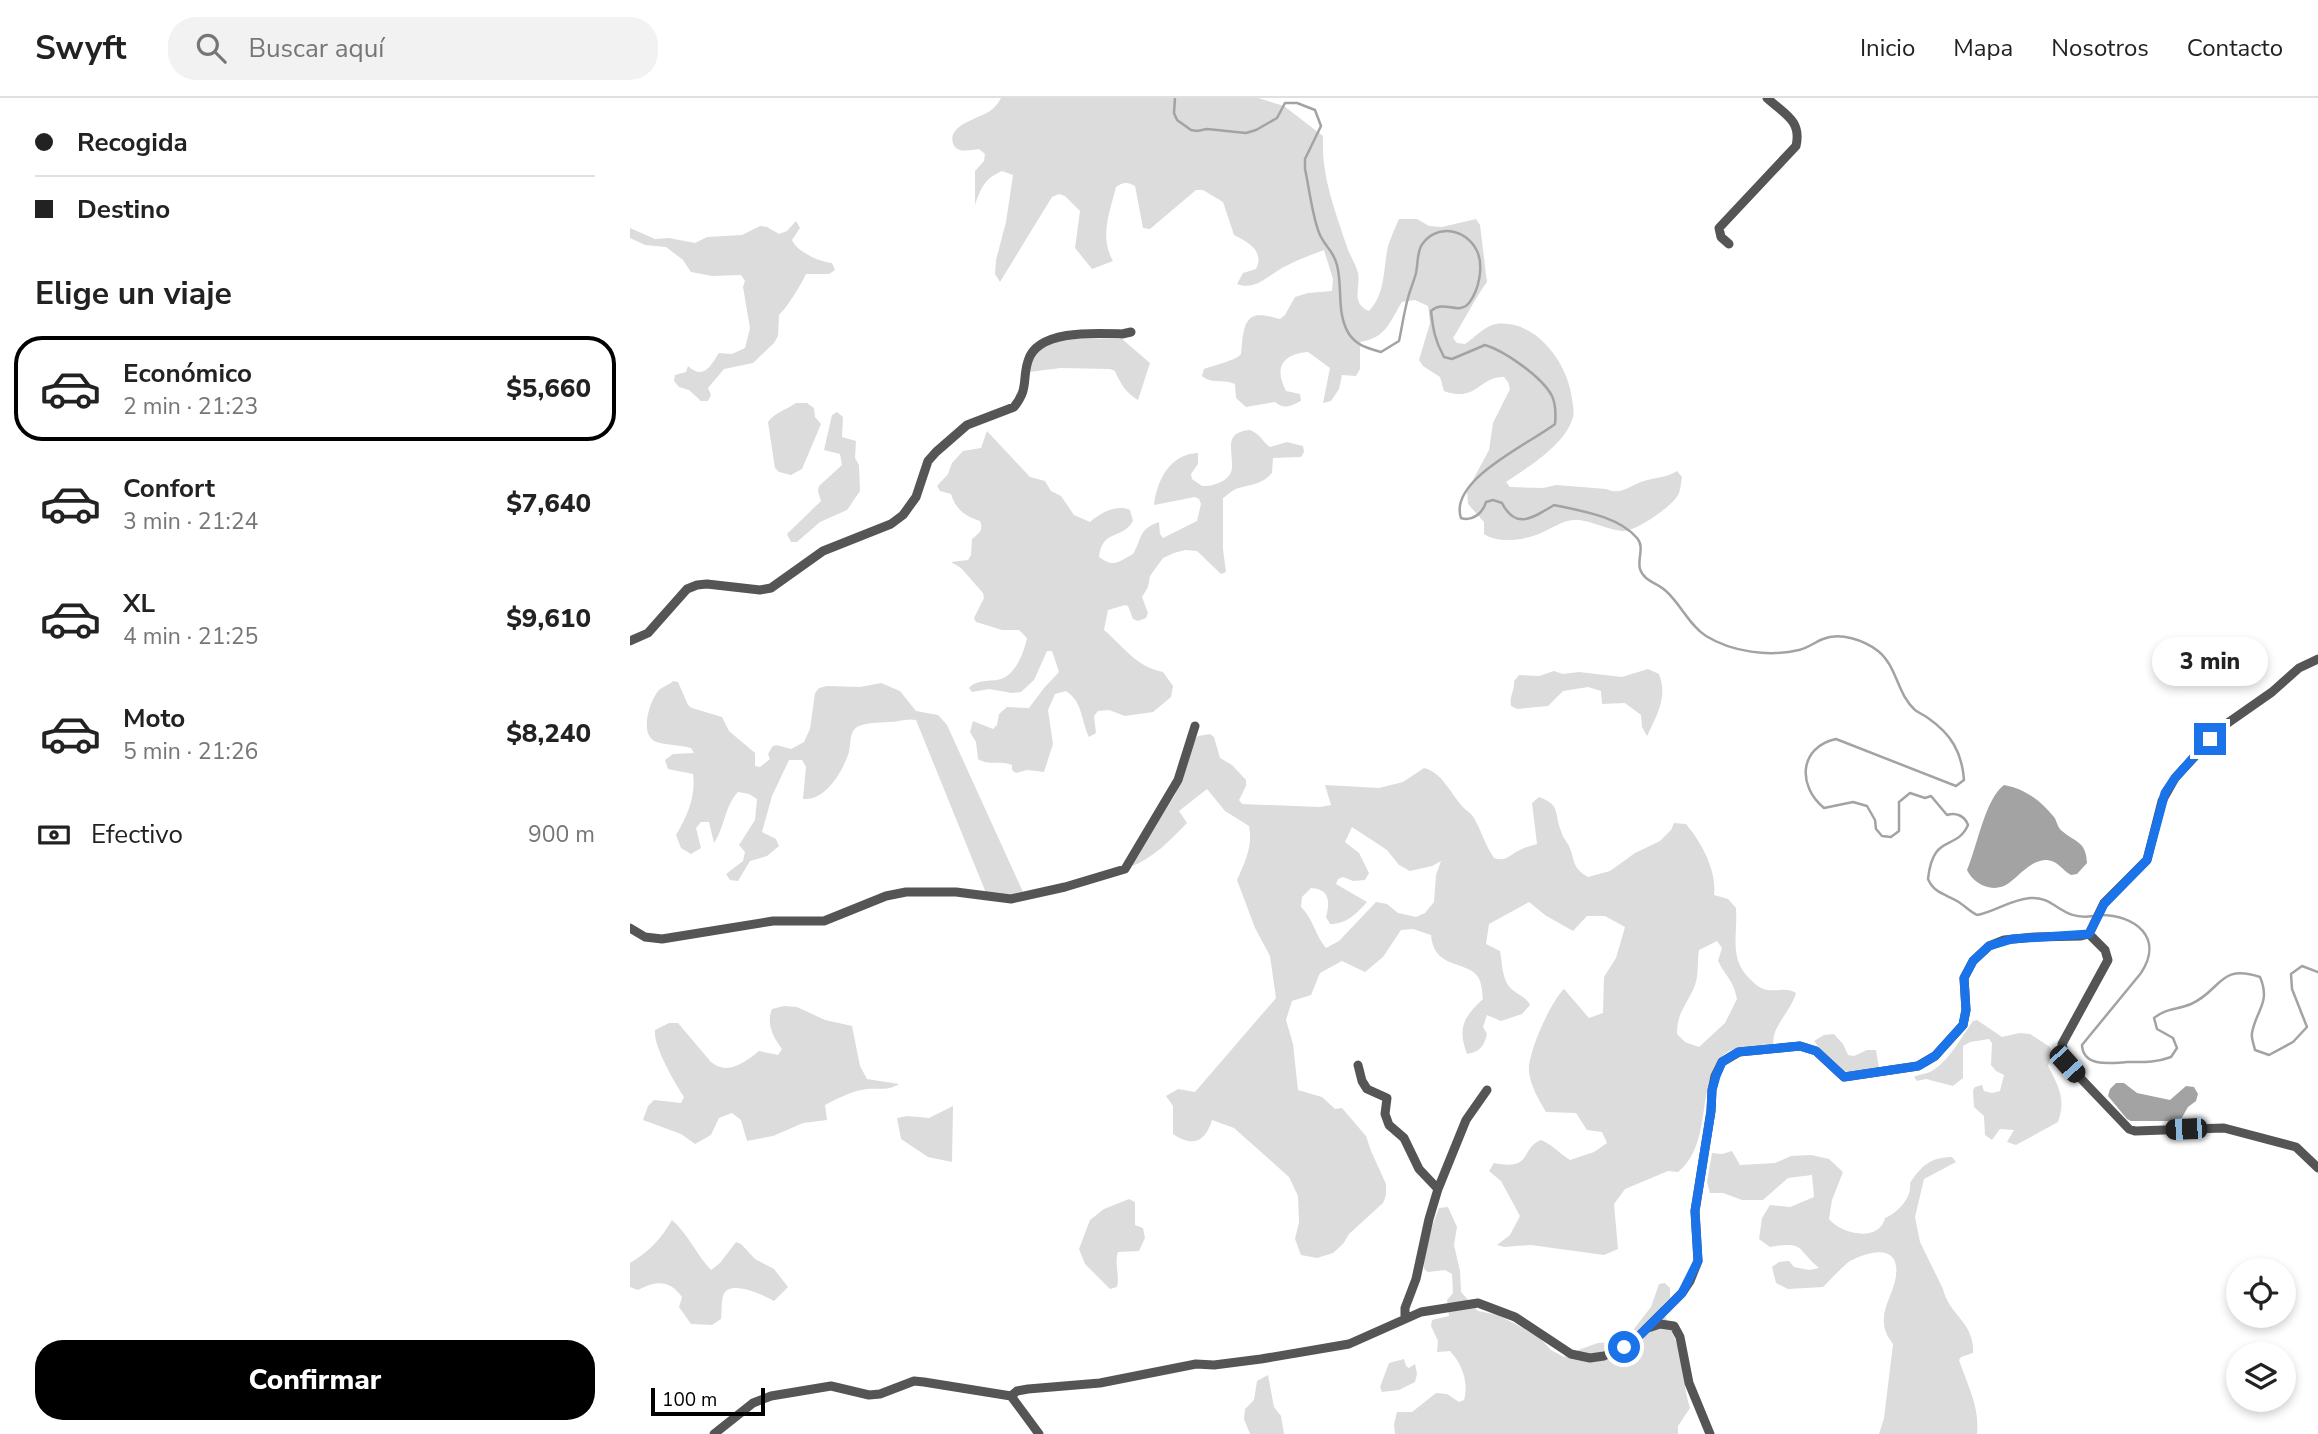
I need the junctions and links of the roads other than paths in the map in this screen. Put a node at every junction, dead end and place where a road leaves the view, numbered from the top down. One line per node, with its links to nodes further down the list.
1 (1767, 98): 2 (street)
2 (1729, 244)
3 (1131, 332): 4 (street)
4 (630, 641)
5 (2318, 659): 8 (street)
6 (1195, 726): 7 (street)
7 (630, 928)
8 (2092, 930): 11 (street); 14 (street)
9 (1358, 1065): 12 (street)
10 (1487, 1090): 12 (street)
11 (2318, 1168)
12 (1438, 1189): 13 (street)
13 (1405, 1317): 14 (street); 15 (street)
14 (1647, 1329): 18 (street)
15 (1011, 1396): 16 (street); 17 (street)
16 (714, 1434)
17 (1039, 1434)
18 (1710, 1434)

